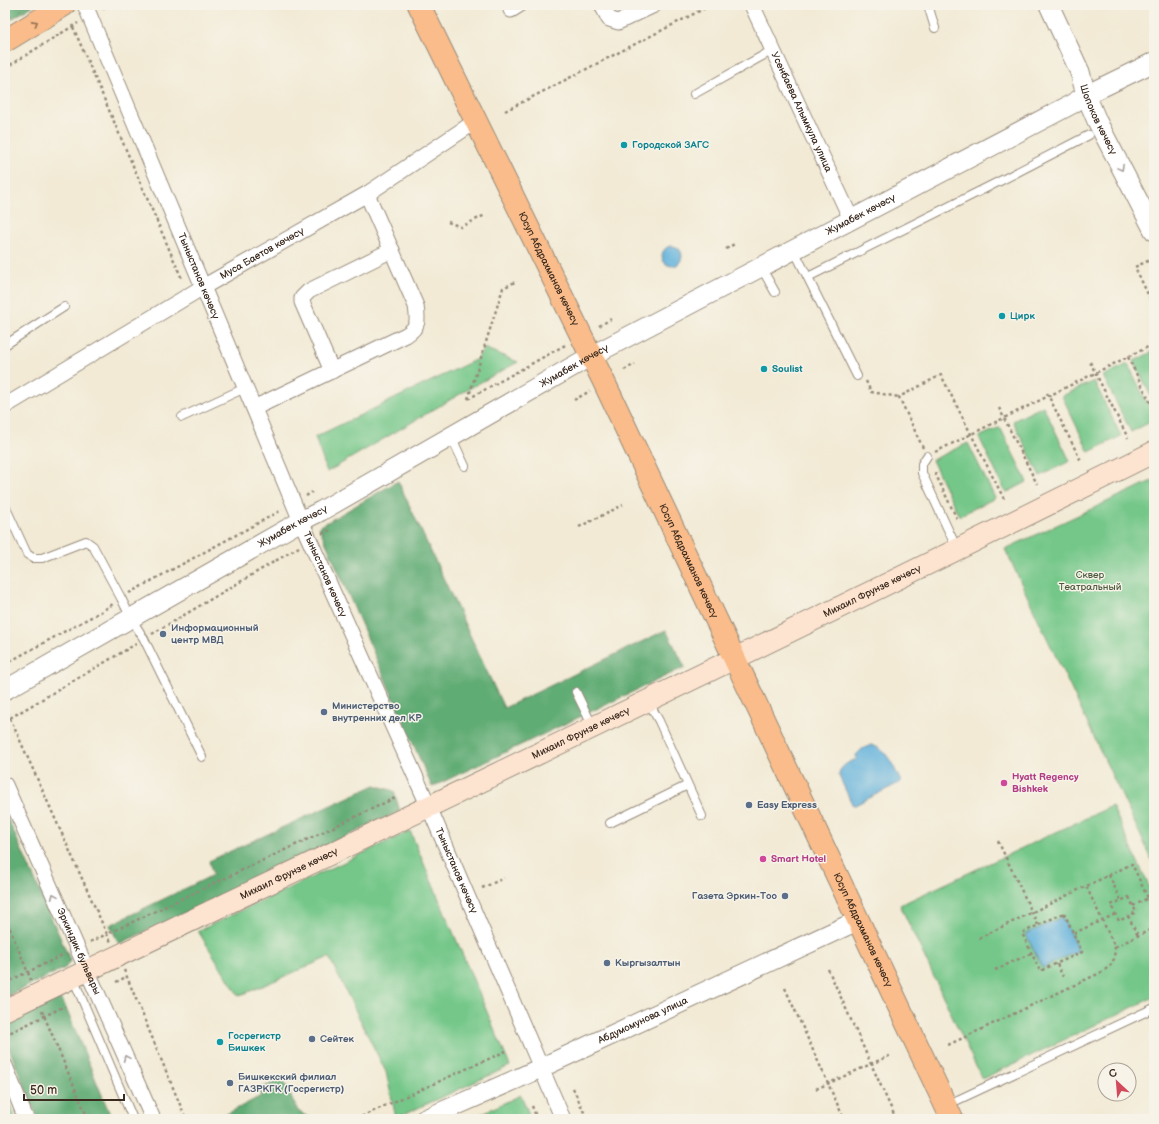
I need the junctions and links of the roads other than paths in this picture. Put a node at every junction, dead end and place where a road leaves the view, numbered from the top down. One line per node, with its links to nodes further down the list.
1 (64, 5): 10 (main road, one-way to 1)
2 (85, 5): 24 (street, Тыныстанов көчөсү)
3 (419, 5): 15 (main road, Юсуп Абдрахманов көчөсү)
4 (602, 5): 5 (street)
5 (654, 5)
6 (752, 5): 11 (street, Усенбаева Алымкула улица)
7 (928, 5): 9 (lane)
8 (1049, 5): 14 (street, Шопоков көчөсү)
9 (935, 28)
10 (5, 40)
11 (773, 50): 13 (lane); 18 (street, Усенбаева Алымкула улица)
12 (1154, 62): 14 (street, Жумабек көчөсү)
13 (694, 94)
14 (1086, 95): 18 (street, Жумабек көчөсү); 19 (street, Шопоков көчөсү, one-way to 19)
15 (476, 121): 17 (street, Муса Баетов көчөсү); 28 (main road, Юсуп Абдрахманов көчөсү)
16 (1089, 134): 23 (lane)
17 (367, 194): 20 (street); 24 (street, Муса Баетов көчөсү)
18 (851, 219): 21 (street, Жумабек көчөсү)
19 (1154, 231)
20 (392, 250): 29 (street); 29 (street)
21 (794, 250): 22 (street, Жумабек көчөсү); 23 (lane)
22 (761, 267): 25 (lane); 28 (street, Жумабек көчөсү)
23 (808, 277): 30 (lane)
24 (203, 287): 31 (street, Тыныстанов көчөсү); 32 (street, Муса Баетов көчөсү)
25 (775, 292)
26 (64, 307): 27 (lane)
27 (5, 345)
28 (591, 356): 35 (street, Жумабек көчөсү); 43 (main road, Юсуп Абдрахманов көчөсү)
29 (332, 371): 33 (street)
30 (857, 376)
31 (246, 388): 33 (street, Тыныстанов көчөсү); 34 (lane)
32 (5, 406)
33 (254, 408): 40 (street, Тыныстанов көчөсү)
34 (182, 417)
35 (451, 436): 38 (lane); 40 (street, Жумабек көчөсү)
36 (1154, 452): 41 (main road, Михаил Фрунзе көчөсү)
37 (927, 456): 41 (lane)
38 (464, 466)
39 (5, 506): 42 (lane)
40 (301, 520): 42 (street, Жумабек көчөсү); 51 (street, Тыныстанов көчөсү)
41 (957, 550): 43 (main road, Михаил Фрунзе көчөсү)
42 (131, 618): 44 (street, Жумабек көчөсү); 48 (lane)
43 (735, 659): 46 (main road, Михаил Фрунзе көчөсү); 54 (main road, Юсуп Абдрахманов көчөсү)
44 (5, 690)
45 (576, 692): 47 (lane)
46 (648, 700): 47 (main road, Михаил Фрунзе көчөсү); 50 (lane)
47 (593, 727): 51 (main road, Михаил Фрунзе көчөсү)
48 (202, 757)
49 (5, 784): 55 (street, Эркиндик бульвары, one-way to 49)
50 (688, 785): 52 (lane); 53 (lane)
51 (429, 807): 55 (main road, Михаил Фрунзе көчөсү); 59 (street, Тыныстанов көчөсү)
52 (702, 816)
53 (610, 823)
54 (859, 920): 59 (street, Абдумомунова улица); 60 (main road, Юсуп Абдрахманов көчөсү)
55 (80, 974): 57 (main road, Михаил Фрунзе көчөсү); 62 (lane); 63 (street, Эркиндик бульвары, one-way to 55)
56 (1154, 1008): 60 (lane)
57 (5, 1010)
58 (5, 1066): 61 (street)
59 (541, 1067): 64 (street, Абдумомунова улица); 65 (street, Тыныстанов көчөсү)
60 (949, 1112)
61 (26, 1119)
62 (133, 1119)
63 (153, 1119)
64 (425, 1119)
65 (563, 1119)

